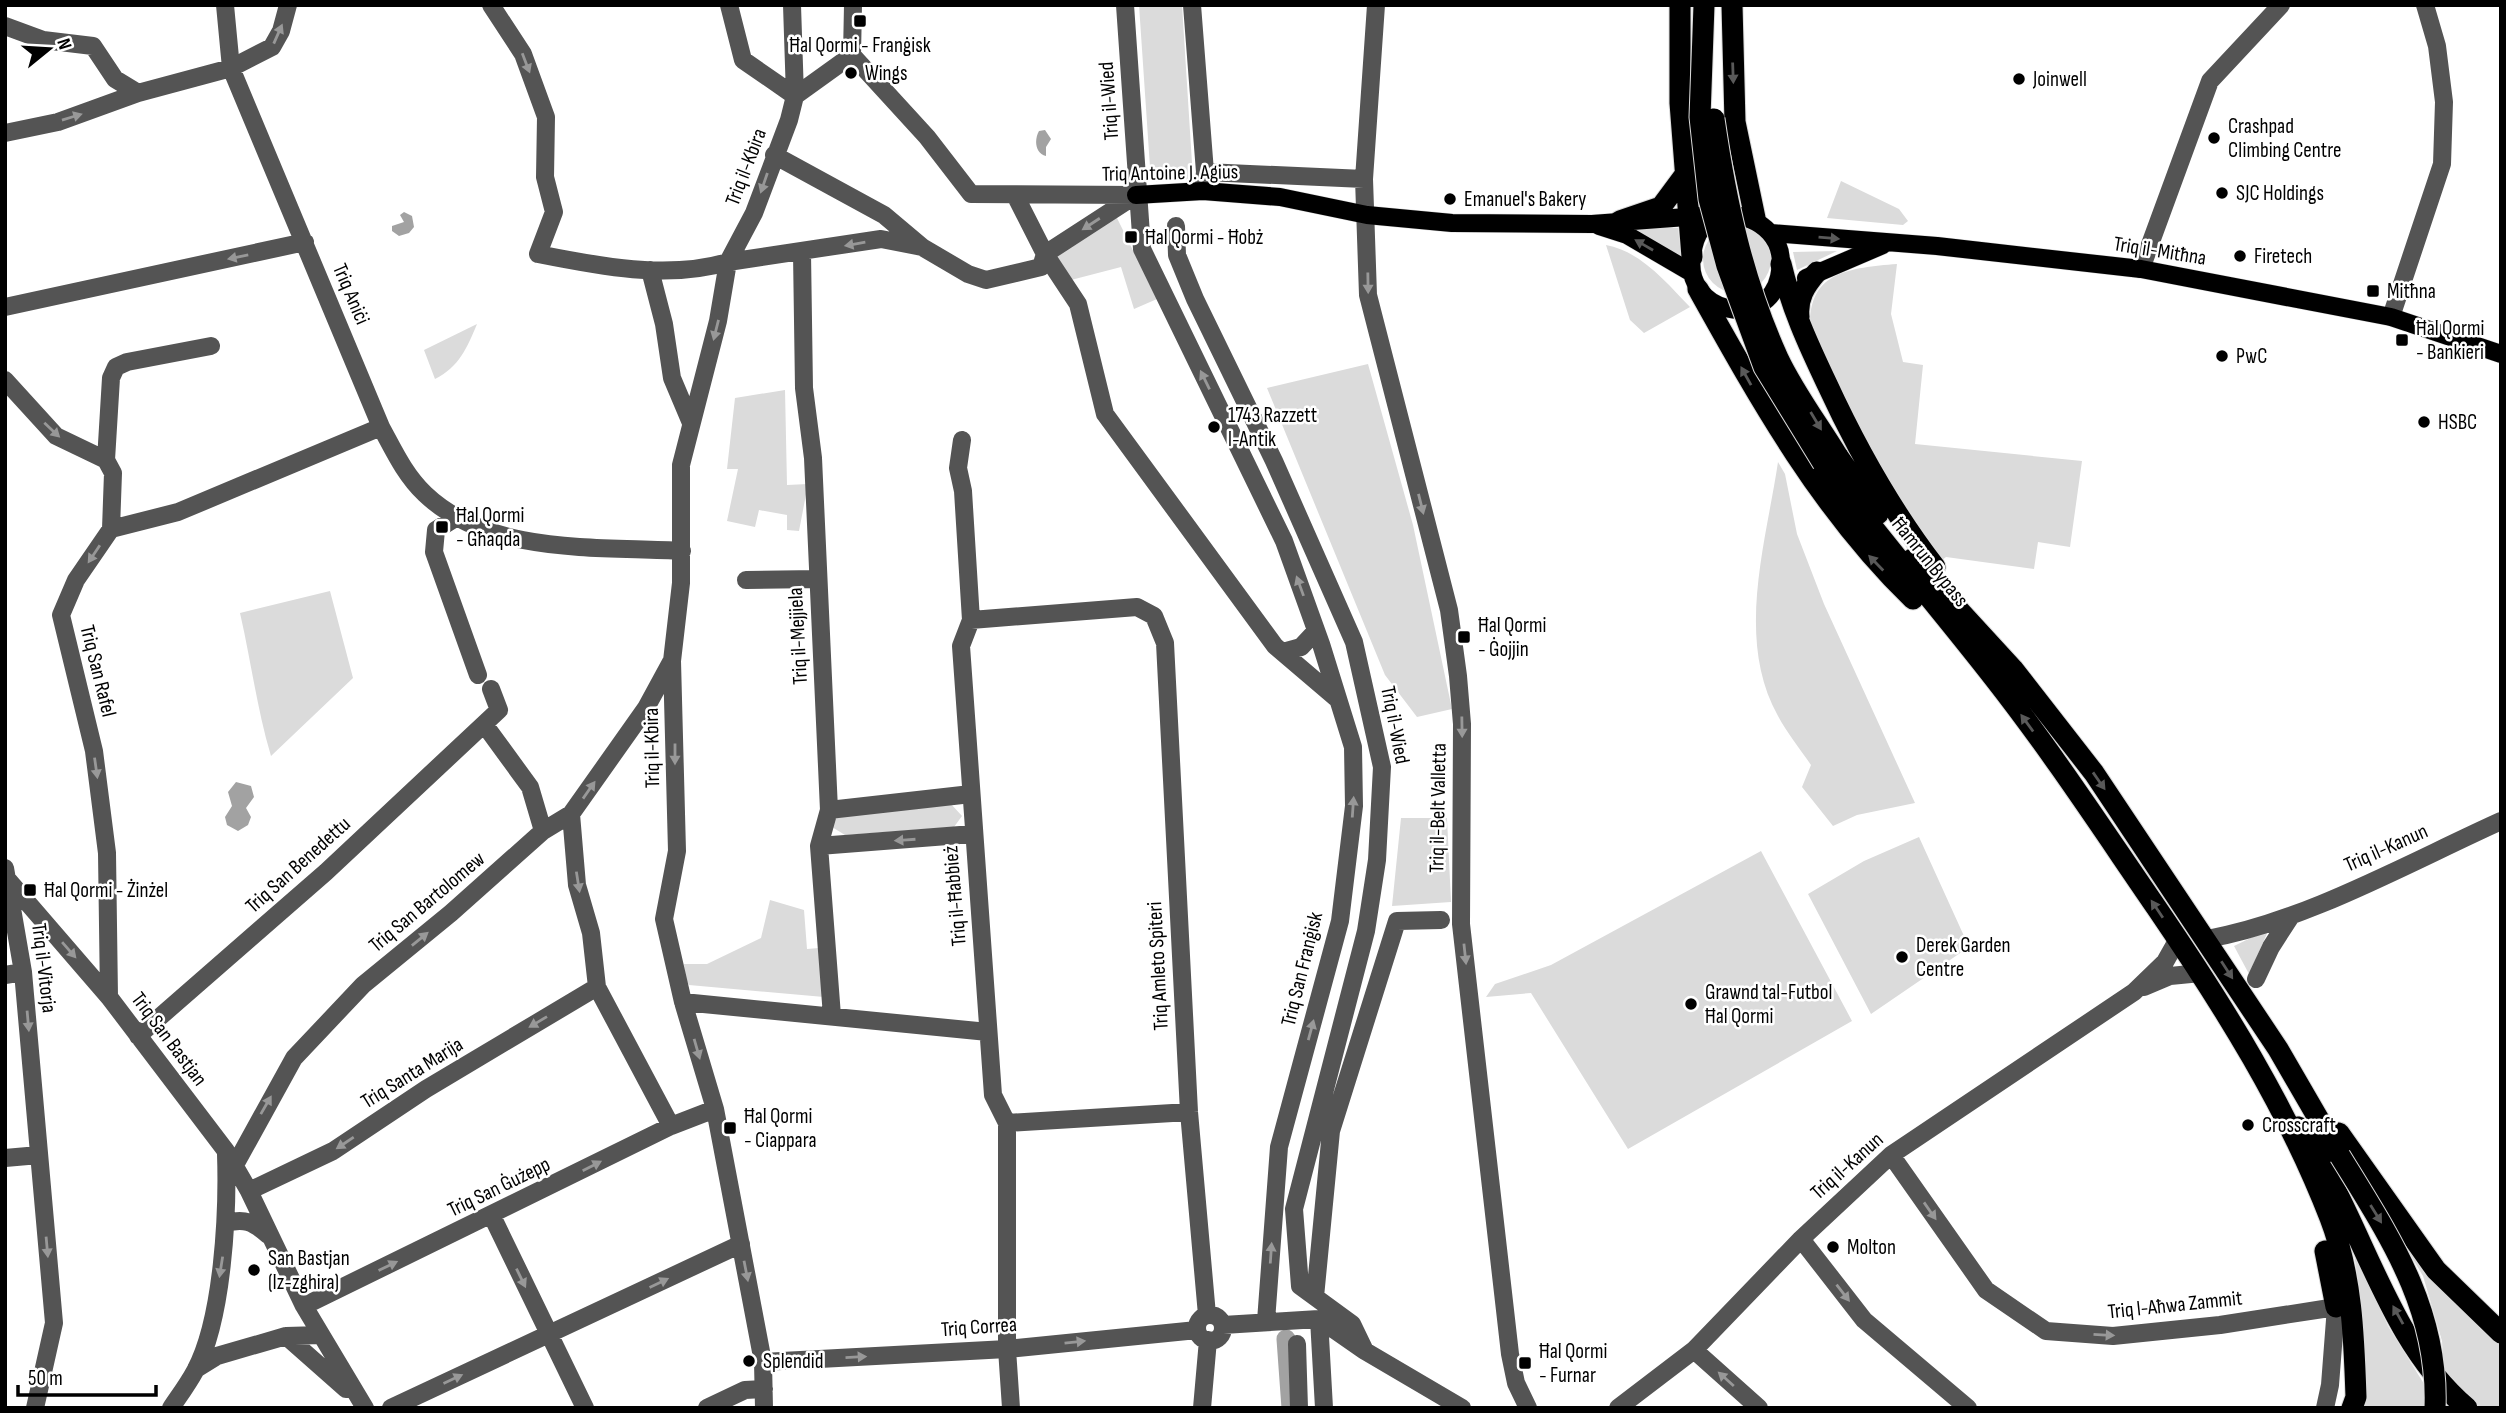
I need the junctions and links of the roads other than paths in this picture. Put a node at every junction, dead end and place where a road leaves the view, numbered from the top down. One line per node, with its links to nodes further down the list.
1 (225, 5): 18 (street, Triq Aniċi)
2 (288, 5): 18 (street, one-way to 2)
3 (491, 5): 45 (street, one-way to 45)
4 (729, 5): 20 (street)
5 (792, 5): 20 (street, Triq il-Kbira)
6 (853, 5): 17 (street)
7 (1125, 5): 27 (street, Triq il-Wied)
8 (1192, 5): 23 (street)
9 (1376, 5): 25 (street, Triq il-Belt Valletta)
10 (1681, 5): 24 (highway)
11 (1704, 5): 59 (highway, Ħamrun Bypass, bridge)
12 (1718, 5): 59 (highway, Ħamrun Bypass, one-way to 59, bridge)
13 (1732, 5): 32 (highway, one-way to 32)
14 (2281, 5): 44 (street)
15 (2425, 5): 51 (street)
16 (5, 26): 19 (street)
17 (852, 55): 20 (street); 28 (street, Triq Antoine J. Agius)
18 (231, 68): 19 (street); 37 (street, Triq Aniċi)
19 (138, 93): 21 (street, one-way to 19)
20 (795, 96): 22 (street, Triq il-Kbira)
21 (5, 133)
22 (774, 155): 39 (street); 42 (street, Triq il-Kbira, one-way to 42)
23 (1205, 172): 25 (street, Triq Antoine J. Agius); 26 (street)
24 (1684, 176): 31 (highway); 33 (highway)
25 (1364, 179): 30 (street, Triq il-Belt Valletta)
26 (1203, 191): 27 (main road, Triq Antoine J. Agius); 30 (main road, Triq Antoine J. Agius)
27 (1136, 195): 28 (street, Triq Antoine J. Agius); 41 (street, one-way to 41); 67 (street, Triq il-Wied, one-way to 27)
28 (1017, 197): 41 (street, Triq San Franġisk)
29 (1727, 214): 31 (main road); 32 (main road); 47 (main road)
30 (1367, 215): 34 (main road); 147 (street, Triq il-Belt Valletta, one-way to 147)
31 (1690, 218): 33 (main road); 47 (highway)
32 (1755, 218): 36 (main road)
33 (1620, 221): 34 (main road)
34 (1592, 224): 47 (main road, one-way to 34)
35 (1176, 226): 117 (street, Triq il-Wied)
36 (1771, 233): 38 (main road, Triq il-Mitħna, one-way to 38); 43 (main road)
37 (304, 242): 50 (street, one-way to 50); 57 (street, Triq Aniċi)
38 (1887, 243): 44 (main road, Triq il-Mitħna); 46 (main road, Triq il-Mitħna)
39 (922, 247): 40 (street, one-way to 40); 41 (street)
40 (802, 253): 42 (street); 64 (street, Triq il-Mejjiela)
41 (1045, 254): 68 (street, Triq San Franġisk)
42 (727, 262): 45 (street); 56 (street, Triq il-Kbira, one-way to 56)
43 (1781, 264): 48 (highway); 49 (main road)
44 (2141, 269): 51 (main road, Triq il-Mitħna)
45 (650, 270): 56 (street)
46 (1817, 272): 48 (main road, Triq il-Mitħna); 52 (highway)
47 (1694, 273): 49 (main road); 70 (highway, one-way to 47)
48 (1787, 288): 49 (main road, Triq il-Mitħna); 52 (highway)
49 (1757, 305)
50 (5, 307)
51 (2391, 317): 54 (main road, Triq il-Mitħna)
52 (1800, 326): 70 (highway)
53 (211, 346): 60 (street)
54 (2501, 354)
55 (5, 380): 60 (street, one-way to 60)
56 (691, 424): 63 (street, Triq il-Kbira)
57 (381, 427): 61 (street, Triq Aniċi); 62 (street)
58 (961, 440): 66 (street, Triq il-Ħabbież)
59 (1830, 459): 70 (highway, Ħamrun Bypass)
60 (106, 460): 62 (street)
61 (457, 517): 63 (street, Triq Aniċi); 71 (street)
62 (111, 529): 95 (street, Triq San Rafel, one-way to 95)
63 (682, 551): 69 (street, Triq il-Kbira)
64 (818, 579): 65 (street); 78 (street, Triq il-Mejjiela)
65 (746, 580)
66 (971, 620): 77 (street, Triq il-Ħabbież); 104 (street, Triq Amleto Spiteri)
67 (1316, 631): 68 (street); 73 (street, Triq il-Wied)
68 (1283, 652): 73 (street, Triq San Franġisk)
69 (671, 661): 74 (street, Triq San Bartolomew); 75 (street, Triq il-Kbira)
70 (2004, 674): 87 (highway, Ħamrun Bypass, one-way to 70); 88 (highway, Ħamrun Bypass, one-way to 88)
71 (478, 676)
72 (491, 690): 76 (street)
73 (1336, 698): 121 (street, Triq San Franġisk, one-way to 73)
74 (646, 708): 75 (street); 79 (street, Triq San Bartolomew, one-way to 74)
75 (676, 717): 96 (street, Triq il-Kbira, one-way to 96)
76 (484, 724): 81 (street); 100 (street, Triq San Benedettu)
77 (971, 794): 78 (street); 82 (street, Triq il-Ħabbież)
78 (829, 810): 83 (street, Triq il-Mejjiela)
79 (572, 814): 81 (street, Triq San Bartolomew); 93 (street, one-way to 93)
80 (2501, 821): 85 (street, Triq il-Kanun)
81 (543, 831): 107 (street, Triq San Bartolomew, one-way to 81)
82 (973, 834): 83 (street, one-way to 83); 99 (street, Triq il-Ħabbież)
83 (819, 846): 98 (street, Triq il-Mejjiela)
84 (7, 874): 89 (street, Triq il-Vitorja); 95 (street, Triq San Bastjan, one-way to 95)
85 (2291, 916): 88 (street, Triq il-Kanun); 92 (street)
86 (1441, 920): 117 (street)
87 (2178, 939): 90 (highway, Ħamrun Bypass); 94 (street, Triq il-Kanun)
88 (2207, 939): 101 (highway, Ħamrun Bypass, one-way to 101)
89 (23, 972): 91 (street); 108 (street, Triq il-Vitorja, one-way to 108)
90 (2201, 973): 94 (street, Triq il-Kanun); 97 (highway, Ħamrun Bypass)
91 (5, 975)
92 (2256, 979)
93 (597, 987): 106 (street); 111 (street, Triq Santa Marija, one-way to 111)
94 (2134, 992): 109 (street, Triq il-Kanun)
95 (109, 997): 100 (street, Triq San Bastjan)
96 (683, 1002): 98 (street); 103 (street, Triq il-Kbira, one-way to 103)
97 (2228, 1015): 102 (highway, Ħamrun Bypass); 119 (highway)
98 (832, 1016): 99 (street)
99 (988, 1032): 105 (street, Triq il-Ħabbież)
100 (138, 1036): 107 (street, Triq San Bastjan)
101 (2278, 1049): 123 (highway); 153 (highway, one-way to 153, bridge)
102 (2272, 1091): 152 (highway); 154 (highway, one-way to 102)
103 (715, 1109): 106 (street, Triq San Ġużepp); 116 (street, Triq il-Kbira)
104 (1188, 1112): 105 (street); 122 (street, Triq Amleto Spiteri)
105 (1007, 1124): 128 (street, Triq il-Ħabbież)
106 (671, 1126): 112 (street, Triq San Ġużepp, one-way to 106)
107 (227, 1153): 111 (street, Triq San Bastjan); 113 (street)
108 (40, 1155): 110 (street); 136 (street, Triq il-Vitorja, one-way to 136)
109 (1891, 1155): 114 (street, Triq il-Kanun); 119 (street, Triq l-Aħwa Zammit, one-way to 119)
110 (5, 1158)
111 (249, 1191): 115 (street, Triq San Bastjan)
112 (492, 1216): 118 (street, Triq San Ġużepp, one-way to 112); 126 (street, one-way to 126)
113 (226, 1223): 115 (street, Triq San Bastjan); 132 (street, one-way to 132)
114 (1801, 1239): 129 (street, Triq il-Kanun); 150 (street, one-way to 150)
115 (273, 1240): 118 (street, Triq San Bastjan)
116 (741, 1244): 126 (street, one-way to 116); 131 (street, Triq il-Kbira, one-way to 131)
117 (1315, 1297): 130 (street, Triq il-Wied)
118 (304, 1306): 124 (street, Triq San Bastjan)
119 (2336, 1307): 151 (street)
120 (1319, 1319): 121 (street); 130 (street); 145 (street)
121 (1266, 1321): 122 (street)
122 (1204, 1329): 128 (street, Triq Correa, one-way to 122); 143 (street, Triq Amleto Spiteri)
123 (2501, 1333)
124 (314, 1335): 125 (street); 133 (street, Triq San Bastjan); 135 (street, Triq San Bastjan)
125 (286, 1336): 132 (street); 133 (street, Triq San Bastjan)
126 (549, 1336): 138 (street, one-way to 126); 139 (street)
127 (1297, 1344): 144 (street)
128 (1007, 1349): 131 (street, Triq Correa, one-way to 128); 142 (street, Triq il-Ħabbież)
129 (1694, 1350): 148 (street, Triq il-Kanun); 149 (street, one-way to 129)
130 (1365, 1351): 146 (street)
131 (763, 1362): 134 (street, Triq il-Kbira)
132 (196, 1369): 137 (street)
133 (326, 1370): 135 (street, Triq San Bastjan)
134 (764, 1389): 140 (street); 141 (street, Triq il-Kbira)
135 (362, 1405)
136 (35, 1408)
137 (171, 1408)
138 (391, 1408)
139 (585, 1408)
140 (707, 1408)
141 (764, 1408)
142 (1011, 1408)
143 (1202, 1408)
144 (1299, 1408)
145 (1324, 1408)
146 (1462, 1408)
147 (1528, 1408)
148 (1618, 1408)
149 (1759, 1408)
150 (1968, 1408)
151 (2325, 1408)
152 (2353, 1408)
153 (2435, 1408)
154 (2467, 1408)

